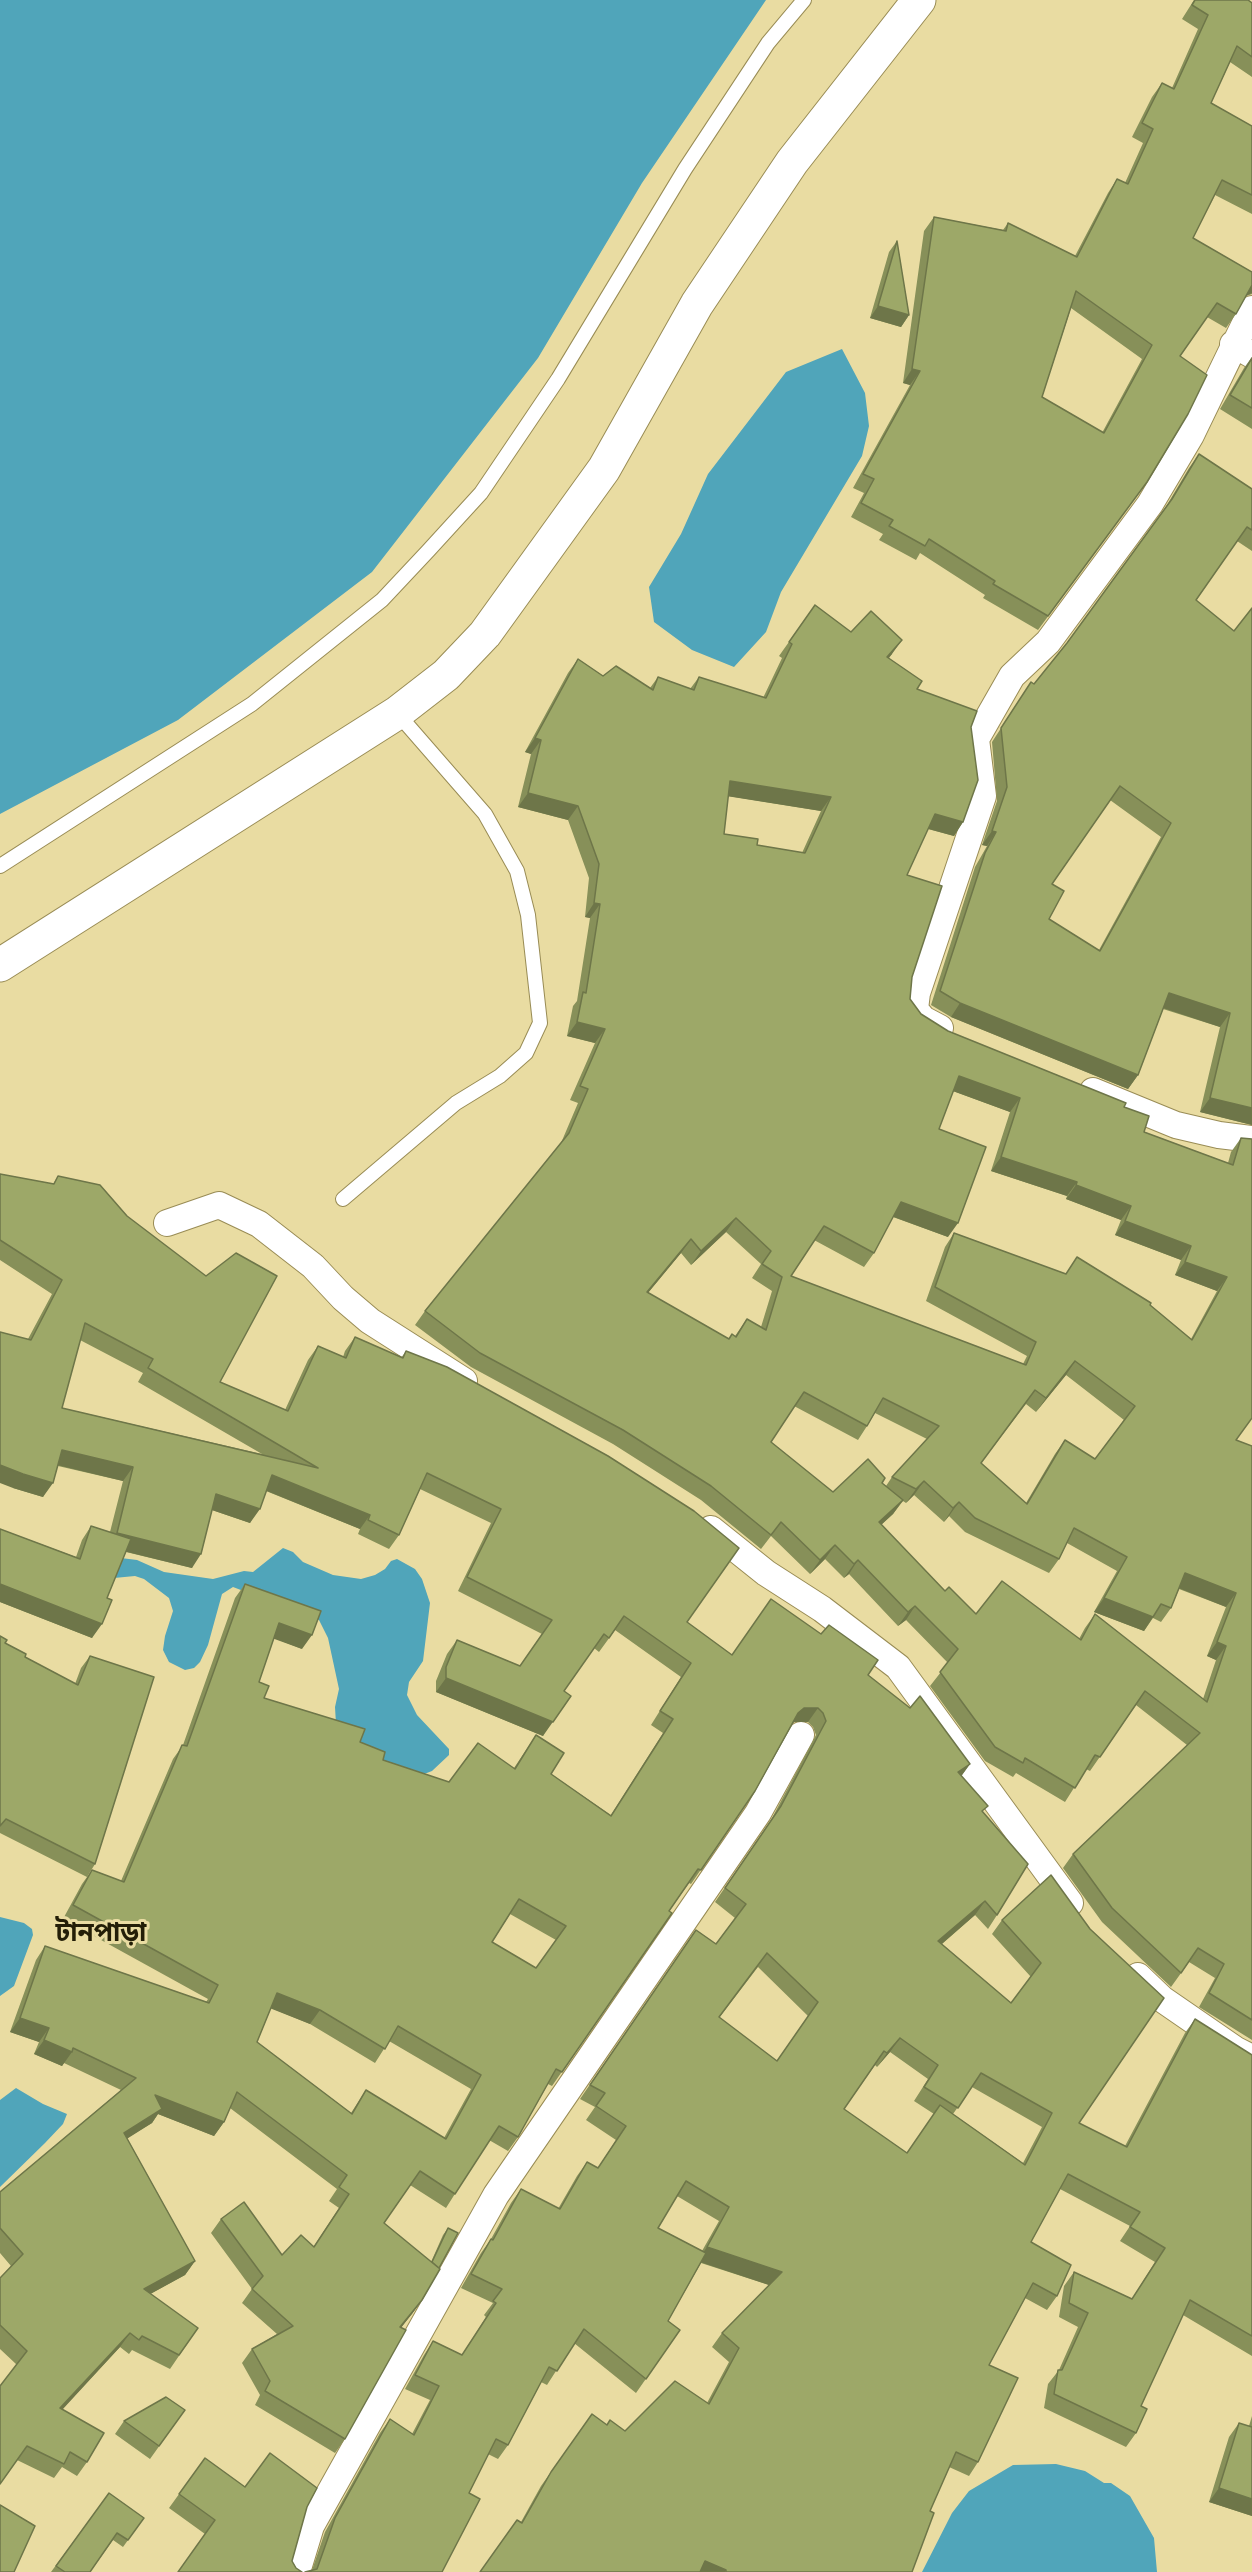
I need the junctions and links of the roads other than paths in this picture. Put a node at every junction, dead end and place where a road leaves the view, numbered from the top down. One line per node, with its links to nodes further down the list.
1 (804, 0): 6 (lane)
2 (919, 0): 5 (main road)
3 (1252, 309): 4 (street)
4 (1243, 349): 8 (street)
5 (397, 713): 7 (main road); 11 (lane)
6 (0, 866)
7 (0, 965)
8 (966, 1039)
9 (1073, 1083): 10 (street)
10 (1252, 1139)
11 (343, 1199)
12 (167, 1223): 13 (street)
13 (483, 1391)
14 (693, 1513): 16 (street)
15 (801, 1735): 19 (street)
16 (1084, 1922)
17 (1123, 1962): 18 (street)
18 (1252, 2058)
19 (297, 2572)

